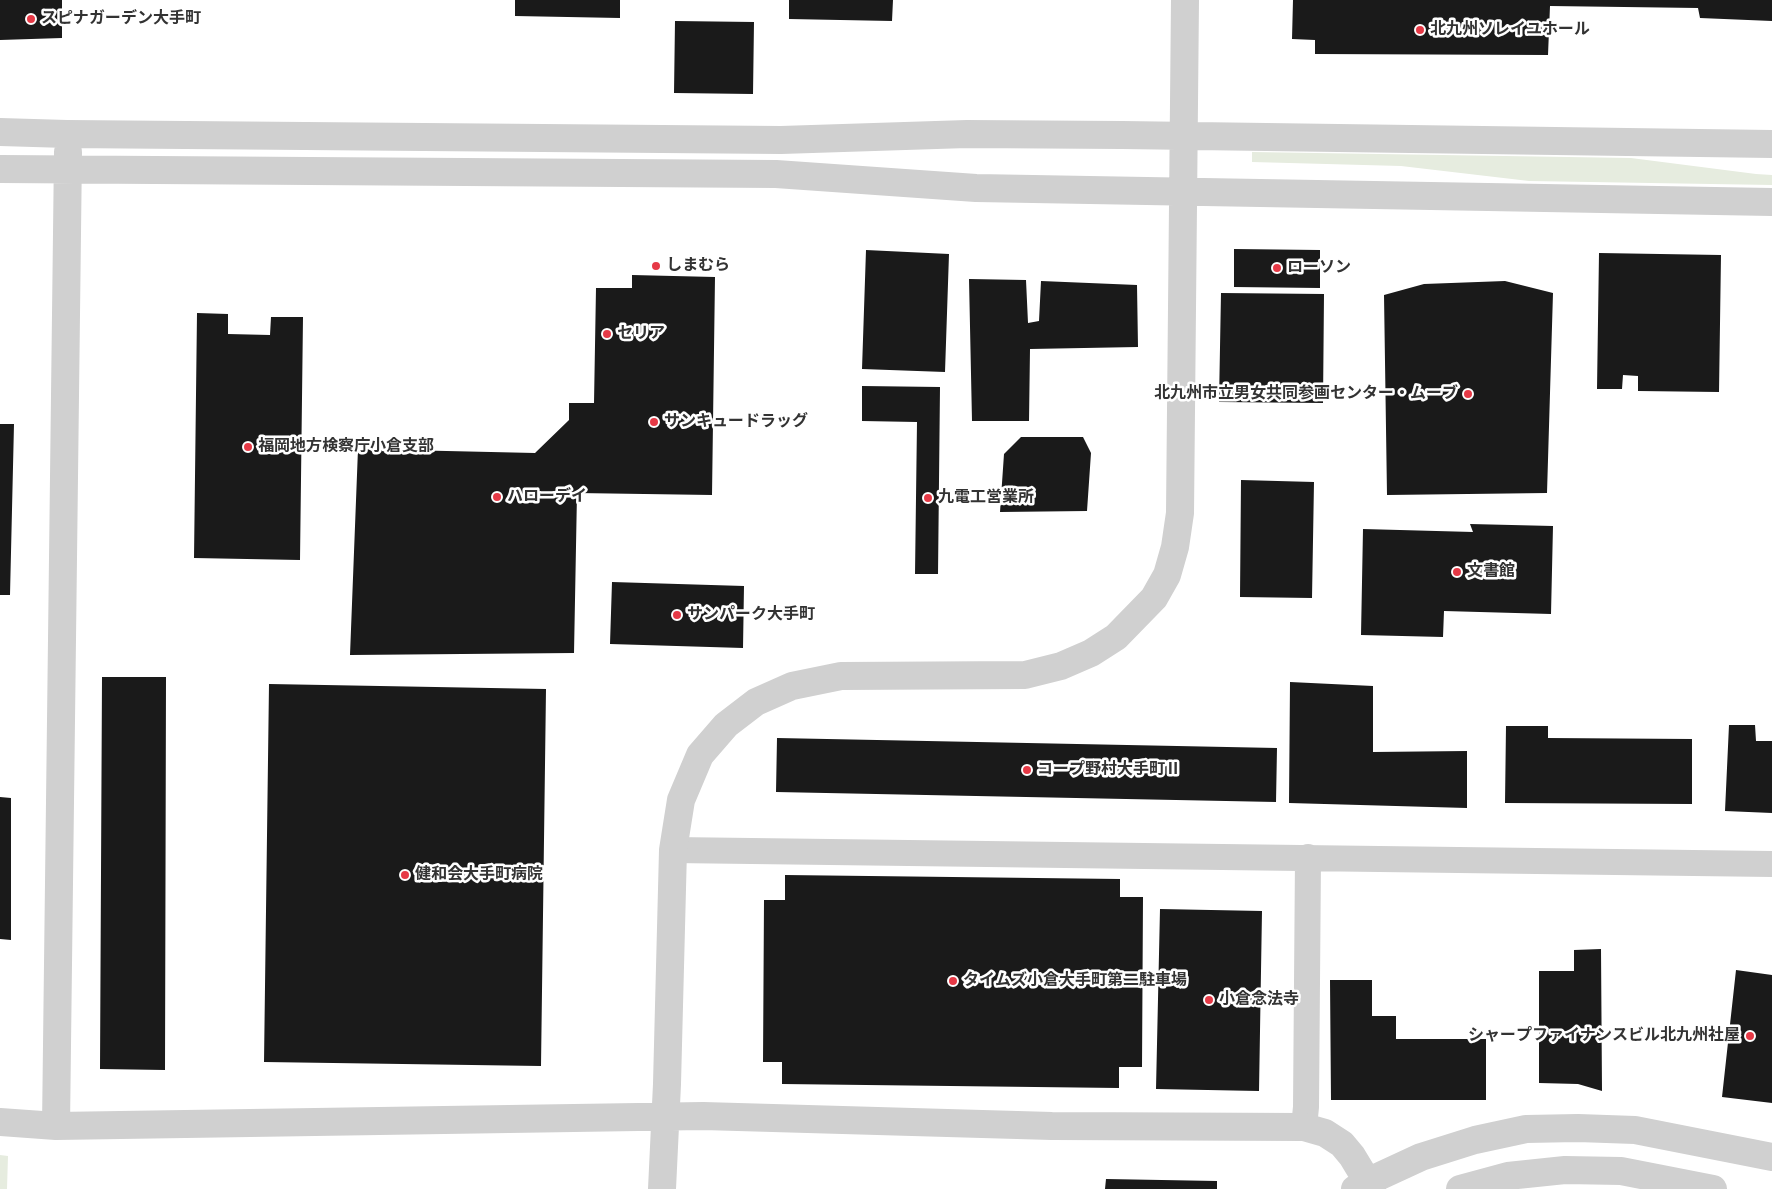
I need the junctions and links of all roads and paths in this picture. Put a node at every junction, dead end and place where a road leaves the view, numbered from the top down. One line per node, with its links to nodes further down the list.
1 (1185, 0): 4 (street)
2 (0, 132): 3 (street)
3 (67, 134): 4 (street); 7 (street)
4 (1184, 135): 5 (street); 8 (street)
5 (1772, 144)
6 (0, 169): 7 (street)
7 (68, 171): 8 (street); 15 (street)
8 (1184, 191): 9 (street); 10 (street)
9 (1772, 202)
10 (673, 850): 11 (street); 13 (street)
11 (1308, 857): 12 (street); 16 (street)
12 (1772, 864)
13 (665, 1117): 15 (street); 16 (street); 19 (street)
14 (0, 1122): 15 (street)
15 (56, 1126)
16 (1304, 1127): 18 (street)
17 (1772, 1156): 18 (street)
18 (1365, 1187)
19 (662, 1189)
20 (1460, 1189): 21 (street)
21 (1713, 1189)

